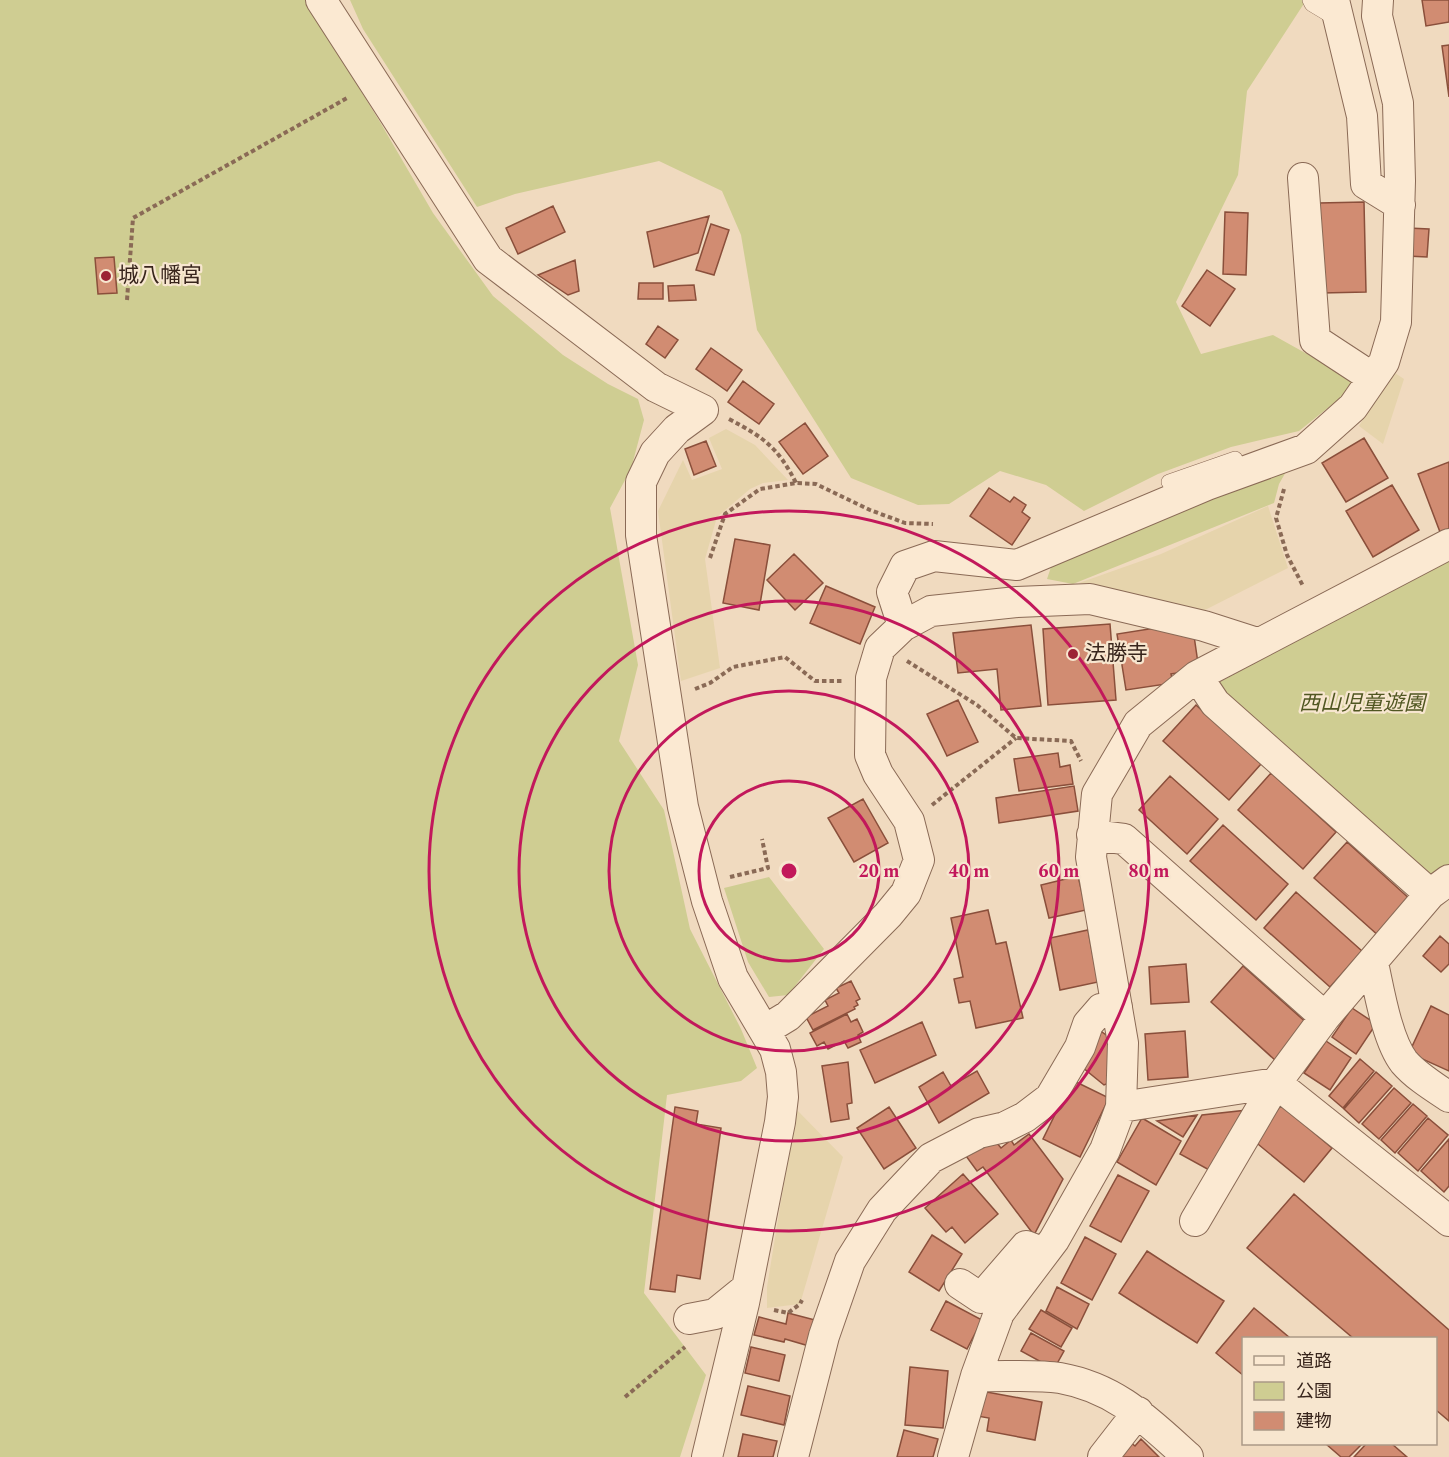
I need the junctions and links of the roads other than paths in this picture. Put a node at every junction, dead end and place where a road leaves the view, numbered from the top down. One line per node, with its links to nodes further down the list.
1 (321, 0): 19 (street)
2 (1310, 0): 4 (lane)
3 (1378, 0): 6 (street)
4 (1337, 10): 6 (street)
5 (1303, 178): 7 (street)
6 (1400, 205): 7 (street)
7 (1373, 378): 8 (street)
8 (1302, 451): 9 (lane); 11 (street)
9 (1169, 482)
10 (1449, 544): 12 (street)
11 (903, 627): 12 (street); 19 (street)
12 (1257, 643): 13 (street)
13 (1197, 676): 14 (street); 15 (street)
14 (1092, 835): 17 (street); 18 (street)
15 (1439, 887): 16 (street)
16 (1373, 963): 18 (street); 21 (street)
17 (1117, 1007): 22 (street); 32 (street)
18 (1325, 1017): 20 (street)
19 (765, 1030): 27 (street)
20 (1276, 1083): 22 (street); 23 (street); 24 (street)
21 (1449, 1097)
22 (1121, 1107): 25 (street)
23 (1195, 1221)
24 (1449, 1221)
25 (1044, 1253): 26 (street); 29 (street)
26 (960, 1284)
27 (746, 1296): 28 (street); 31 (street)
28 (689, 1319)
29 (976, 1376): 30 (street); 33 (street)
30 (1138, 1412): 34 (street); 35 (street)
31 (707, 1457)
32 (793, 1457)
33 (953, 1457)
34 (1103, 1457)
35 (1188, 1457)

